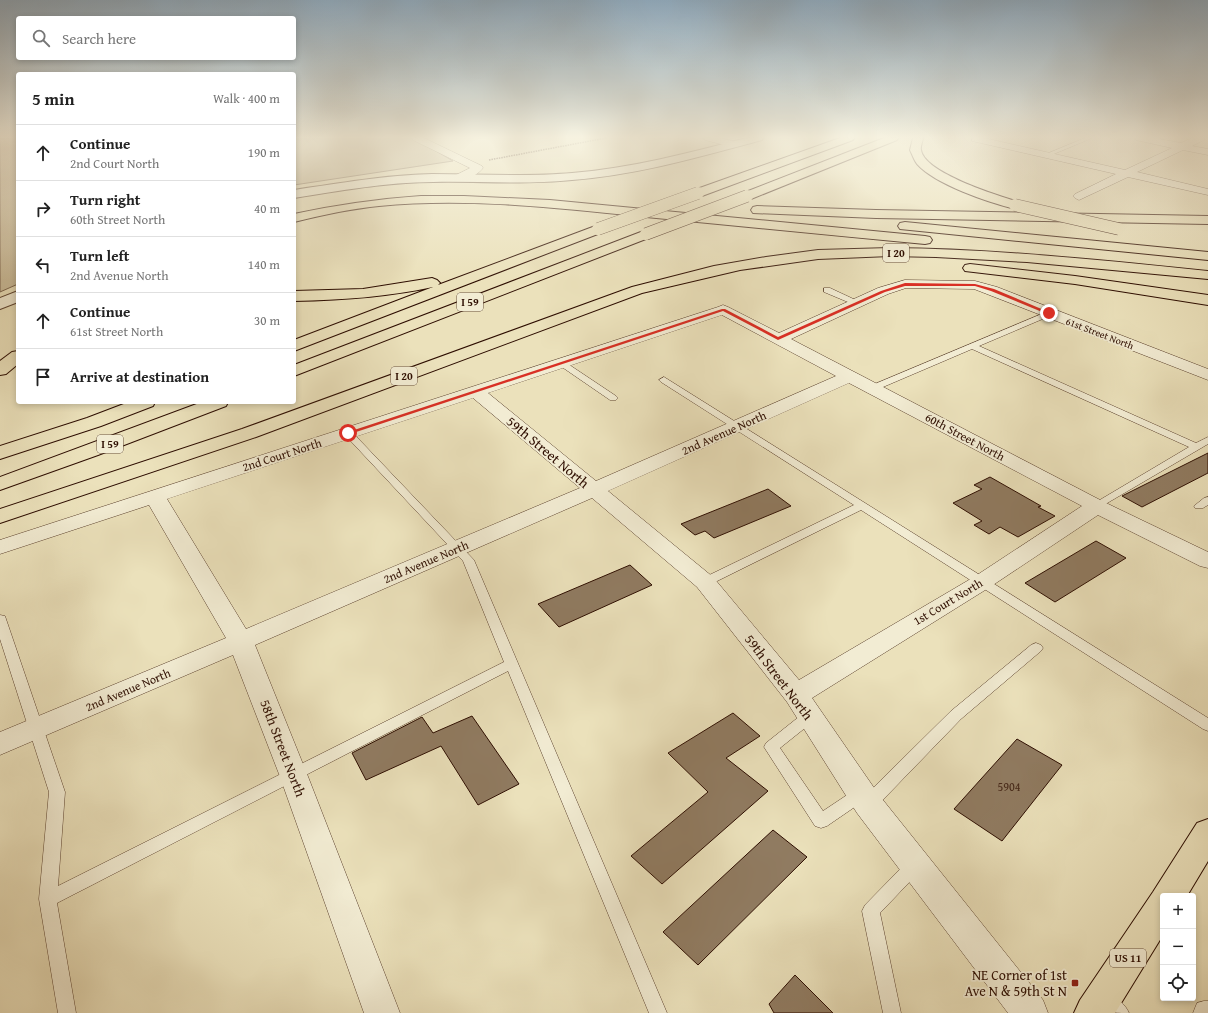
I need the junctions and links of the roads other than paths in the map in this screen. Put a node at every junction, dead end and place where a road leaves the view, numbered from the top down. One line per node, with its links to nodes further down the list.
1 (352, 185): 8 (street)
2 (720, 185): 16 (main road, I 59, bridge)
3 (774, 185): 34 (main road, I 59, bridge)
4 (962, 185): 14 (main road, bridge)
5 (1102, 185): 9 (street)
6 (1178, 185): 7 (street)
7 (1208, 192)
8 (296, 194)
9 (1079, 196)
10 (296, 207): 11 (main road, I 20)
11 (730, 209): 13 (main road); 15 (main road, I 20)
12 (296, 218): 17 (main road)
13 (1208, 220)
14 (1133, 232)
15 (1208, 256)
16 (503, 267): 20 (main road); 29 (main road, I 59)
17 (1208, 269)
18 (1208, 275): 25 (main road, I 20)
19 (828, 290): 23 (lane)
20 (296, 296)
21 (16, 297): 24 (street)
22 (1204, 299): 25 (main road)
23 (858, 303): 27 (street, 61st Street North); 28 (street)
24 (0, 304)
25 (590, 307): 53 (main road, I 20)
26 (723, 310): 28 (street, 60th Street North); 32 (street, 2nd Court North)
27 (1049, 313): 30 (lane); 35 (street, 61st Street North)
28 (778, 339): 36 (street, 60th Street North)
29 (296, 345)
30 (973, 346): 38 (lane); 46 (lane)
31 (16, 358): 33 (main road)
32 (562, 362): 39 (street, 2nd Court North); 40 (lane)
33 (0, 370)
34 (296, 370)
35 (1208, 375)
36 (851, 376): 38 (street, 60th Street North); 43 (street, 2nd Avenue North)
37 (664, 380): 43 (lane)
38 (873, 388): 52 (street, 60th Street North)
39 (474, 392): 44 (street, 2nd Court North); 49 (street, 59th Street North)
40 (613, 398)
41 (141, 404): 47 (main road, I 59)
42 (214, 404): 48 (main road, I 59)
43 (738, 427): 49 (street, 2nd Avenue North); 51 (lane)
44 (348, 433): 50 (street, 2nd Court North); 55 (lane)
45 (1208, 440): 46 (lane)
46 (1197, 447): 52 (lane)
47 (0, 453)
48 (0, 484)
49 (593, 489): 55 (street, 2nd Avenue North); 57 (street, 59th Street North)
50 (155, 497): 54 (street, 2nd Court North); 60 (street, 58th Street North)
51 (862, 506): 57 (lane); 58 (lane)
52 (1097, 506): 56 (street, 60th Street North); 58 (street, 1st Court North)
53 (0, 516)
54 (0, 547)
55 (458, 549): 60 (street, 2nd Avenue North); 62 (lane)
56 (1208, 561)
57 (705, 582): 63 (street, 59th Street North)
58 (982, 582): 63 (street, 1st Court North); 65 (lane)
59 (0, 619): 66 (lane)
60 (241, 642): 66 (street, 2nd Avenue North); 68 (street, 58th Street North)
61 (1036, 648): 69 (lane)
62 (511, 664): 68 (lane); 79 (lane)
63 (796, 695): 64 (street, 59th Street North)
64 (810, 716): 69 (street, 59th Street North); 69 (lane)
65 (1208, 725)
66 (36, 728): 67 (street, 2nd Avenue North); 73 (lane)
67 (0, 744)
68 (293, 774): 73 (lane); 78 (street, 58th Street North)
69 (865, 799): 71 (street, 59th Street North)
70 (1208, 833): 72 (main road)
71 (915, 865): 80 (lane); 81 (street, 59th Street North)
72 (1170, 893)
73 (48, 899): 77 (lane)
74 (1160, 909): 75 (main road, US 11)
75 (1105, 1008)
76 (1208, 1010): 82 (lane)
77 (67, 1013)
78 (382, 1013)
79 (658, 1013)
80 (892, 1013)
81 (1030, 1013)
82 (1202, 1013)

